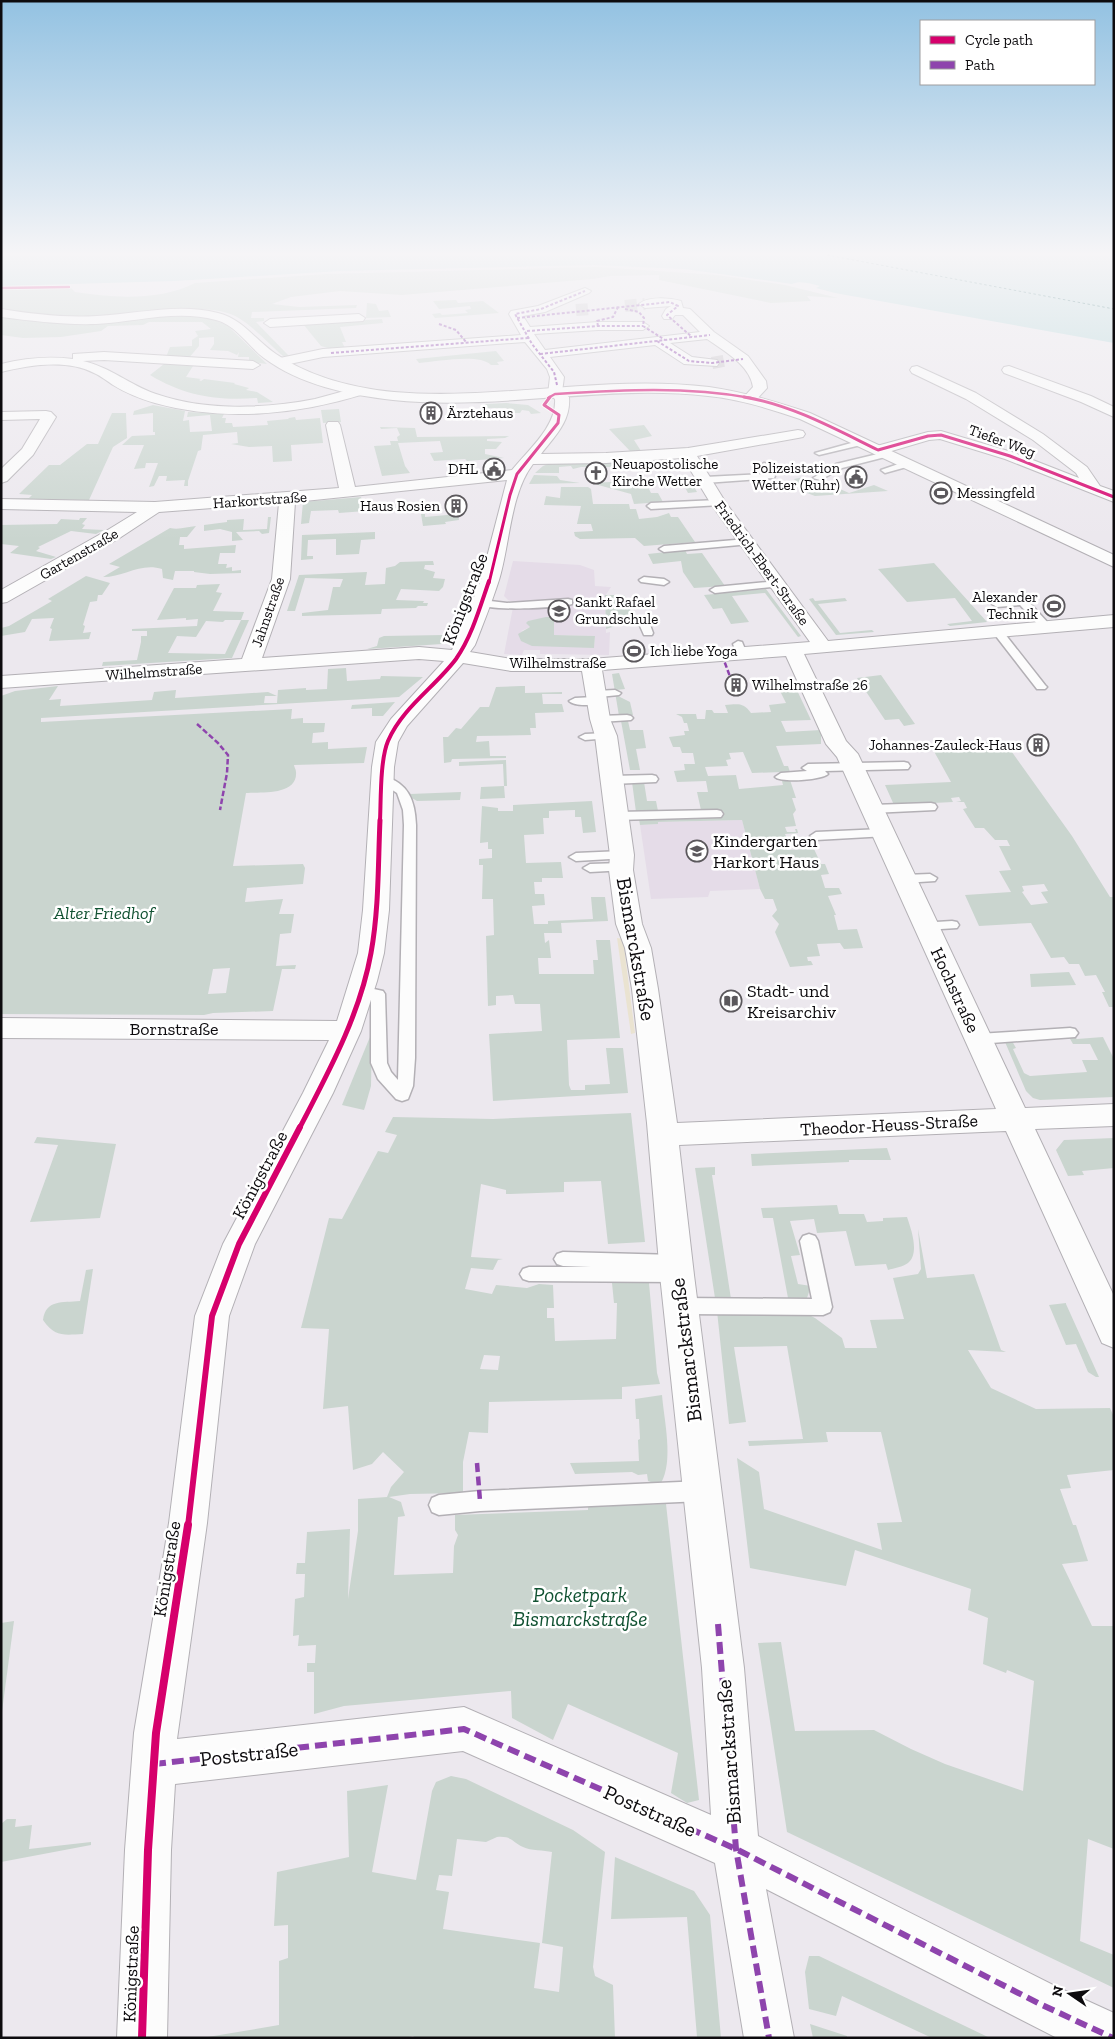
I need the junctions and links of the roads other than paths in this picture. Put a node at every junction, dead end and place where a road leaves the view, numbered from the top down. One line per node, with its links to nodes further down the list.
1 (262, 350): 13 (street)
2 (319, 350): 8 (street)
3 (360, 350): 8 (street)
4 (538, 350): 9 (street)
5 (573, 350): 9 (street)
6 (675, 350): 14 (street)
7 (731, 350): 10 (street)
8 (323, 353): 13 (street)
9 (540, 354): 20 (street)
10 (743, 359): 11 (street); 21 (street)
11 (729, 360)
12 (62, 362): 15 (street); 16 (street); 19 (street)
13 (280, 362): 19 (street)
14 (712, 363)
15 (253, 365)
16 (1, 368)
17 (917, 370): 39 (street)
18 (1009, 370): 22 (street)
19 (359, 391): 20 (street)
20 (554, 394): 21 (street); 30 (street, Königstraße)
21 (750, 398): 26 (street)
22 (1114, 414)
23 (1, 416): 35 (street)
24 (332, 425): 40 (street)
25 (798, 434): 28 (street)
26 (862, 442): 27 (street); 29 (lane)
27 (882, 452): 31 (street); 36 (lane); 39 (street, Tiefer Weg)
28 (688, 453): 30 (street); 37 (street, Friedrich-Ebert-Straße)
29 (819, 453)
30 (531, 459): 34 (street, Königstraße)
31 (907, 464): 33 (lane); 50 (street)
32 (764, 466): 37 (lane)
33 (885, 470)
34 (518, 474): 40 (street, Harkortstraße); 57 (street, Königstraße)
35 (1, 478)
36 (816, 478)
37 (706, 482): 38 (lane); 44 (street, Friedrich-Ebert-Straße)
38 (770, 485)
39 (1095, 490): 41 (street, Tiefer Weg)
40 (348, 493): 42 (street, Harkortstraße)
41 (1114, 497)
42 (287, 498): 45 (street, Harkortstraße); 67 (street, Jahnstraße)
43 (1, 504): 45 (street, Harkortstraße)
44 (720, 505): 46 (lane); 47 (street, Friedrich-Ebert-Straße)
45 (155, 507): 55 (street, Gartenstraße)
46 (653, 509)
47 (749, 545): 48 (lane); 49 (lane); 53 (street, Friedrich-Ebert-Straße)
48 (664, 549)
49 (705, 551)
50 (1114, 562)
51 (644, 580): 52 (lane)
52 (664, 582)
53 (778, 584): 54 (lane); 64 (street, Friedrich-Ebert-Straße)
54 (715, 590)
55 (1, 598)
56 (568, 602): 57 (lane)
57 (482, 603): 66 (street, Königstraße)
58 (997, 604): 61 (lane)
59 (639, 622): 63 (lane)
60 (1113, 622): 61 (street, Wilhelmstraße)
61 (1046, 627): 62 (street, Wilhelmstraße)
62 (997, 631): 64 (street, Wilhelmstraße); 70 (lane)
63 (648, 633)
64 (823, 646): 65 (street, Wilhelmstraße)
65 (792, 649): 68 (street, Wilhelmstraße); 75 (street, Hochstraße)
66 (458, 656): 67 (street, Wilhelmstraße); 68 (street, Wilhelmstraße); 79 (street, Königstraße)
67 (250, 665): 69 (street, Wilhelmstraße)
68 (591, 665): 71 (street, Bismarckstraße)
69 (1, 682)
70 (1041, 687)
71 (596, 711): 72 (lane); 77 (street, Bismarckstraße)
72 (627, 718)
73 (904, 766): 75 (lane)
74 (808, 768): 75 (lane)
75 (854, 769): 78 (lane); 81 (street, Hochstraße)
76 (649, 776): 77 (lane)
77 (612, 777): 83 (street, Bismarckstraße)
78 (781, 777)
79 (383, 780): 93 (street, Königstraße); 93 (lane)
80 (932, 807): 81 (lane)
81 (872, 809): 84 (street, Hochstraße)
82 (717, 814): 83 (lane)
83 (617, 816): 87 (street, Bismarckstraße)
84 (882, 833): 85 (lane); 90 (street, Hochstraße)
85 (816, 836)
86 (576, 857): 87 (lane)
87 (622, 861): 88 (lane); 100 (street, Bismarckstraße)
88 (590, 868)
89 (930, 878): 90 (lane)
90 (904, 879): 92 (street, Hochstraße)
91 (952, 924): 92 (lane)
92 (925, 926): 97 (street, Hochstraße)
93 (360, 992): 95 (street, Königstraße)
94 (1, 1028): 95 (street, Bornstraße)
95 (347, 1031): 108 (street, Königstraße)
96 (1070, 1033): 97 (lane)
97 (978, 1039): 99 (street, Hochstraße)
98 (1114, 1115): 99 (street, Theodor-Heuss-Straße)
99 (1015, 1120): 100 (street, Theodor-Heuss-Straße); 105 (street, Hochstraße)
100 (664, 1135): 104 (street, Bismarckstraße)
101 (808, 1241): 104 (lane)
102 (563, 1259): 104 (lane)
103 (529, 1274): 104 (lane)
104 (678, 1281): 106 (street, Bismarckstraße)
105 (1114, 1333)
106 (702, 1492): 107 (lane); 109 (street, Bismarckstraße)
107 (439, 1505)
108 (154, 1764): 109 (street, Poststraße); 110 (street, Königstraße)
109 (736, 1849): 111 (street, Bismarckstraße); 112 (street, Poststraße)
110 (142, 2038)
111 (769, 2038)
112 (1113, 2038)

